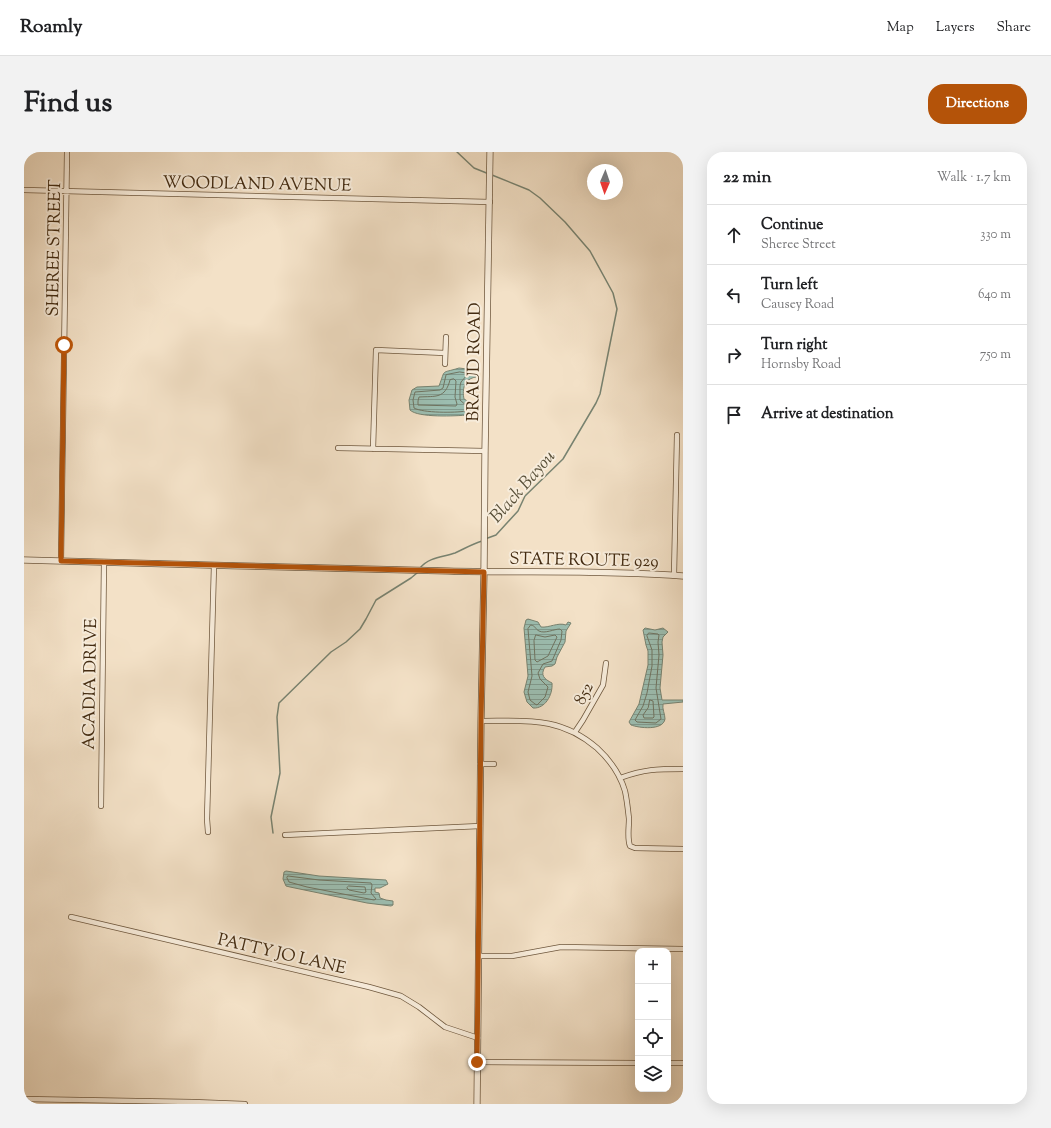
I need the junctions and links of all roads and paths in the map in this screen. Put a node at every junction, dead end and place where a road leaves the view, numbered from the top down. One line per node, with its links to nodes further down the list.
1 (67, 152): 4 (street, SHEREE STREET)
2 (490, 152): 5 (street, BRAUD ROAD)
3 (24, 190): 4 (street, WOODLAND AVENUE)
4 (66, 191): 5 (street, WOODLAND AVENUE); 14 (street, SHEREE STREET)
5 (490, 202): 12 (street, BRAUD ROAD)
6 (446, 337): 7 (street)
7 (445, 353): 8 (street); 11 (street)
8 (445, 364)
9 (677, 435): 18 (street)
10 (338, 448): 11 (street)
11 (373, 449): 12 (street)
12 (485, 451): 17 (street, BRAUD ROAD)
13 (24, 560): 14 (street, STATE ROUTE 929)
14 (61, 561): 15 (street, STATE ROUTE 929)
15 (104, 562): 16 (street, STATE ROUTE 929); 27 (street, ACADIA DRIVE)
16 (214, 565): 17 (street, STATE ROUTE 929); 29 (street)
17 (484, 572): 18 (street, STATE ROUTE 929); 21 (street, BRAUD ROAD)
18 (674, 575): 19 (street, STATE ROUTE 929)
19 (683, 576)
20 (606, 663): 22 (street, 852)
21 (481, 721): 22 (street); 23 (street, BRAUD ROAD)
22 (575, 732): 26 (street)
23 (480, 764): 24 (street); 28 (street, BRAUD ROAD)
24 (494, 764)
25 (683, 769): 26 (street)
26 (620, 778): 31 (street)
27 (101, 806)
28 (480, 826): 30 (street); 34 (street, BRAUD ROAD)
29 (208, 832)
30 (285, 835)
31 (683, 849)
32 (71, 917): 35 (street, PATTY JO LANE)
33 (683, 949): 34 (street)
34 (479, 956): 35 (street, BRAUD ROAD)
35 (478, 1038): 36 (street, BRAUD ROAD)
36 (477, 1062): 37 (street); 42 (street, BRAUD ROAD)
37 (635, 1063)
38 (671, 1063): 39 (street)
39 (683, 1063)
40 (24, 1099): 41 (street)
41 (244, 1104)
42 (477, 1104)

